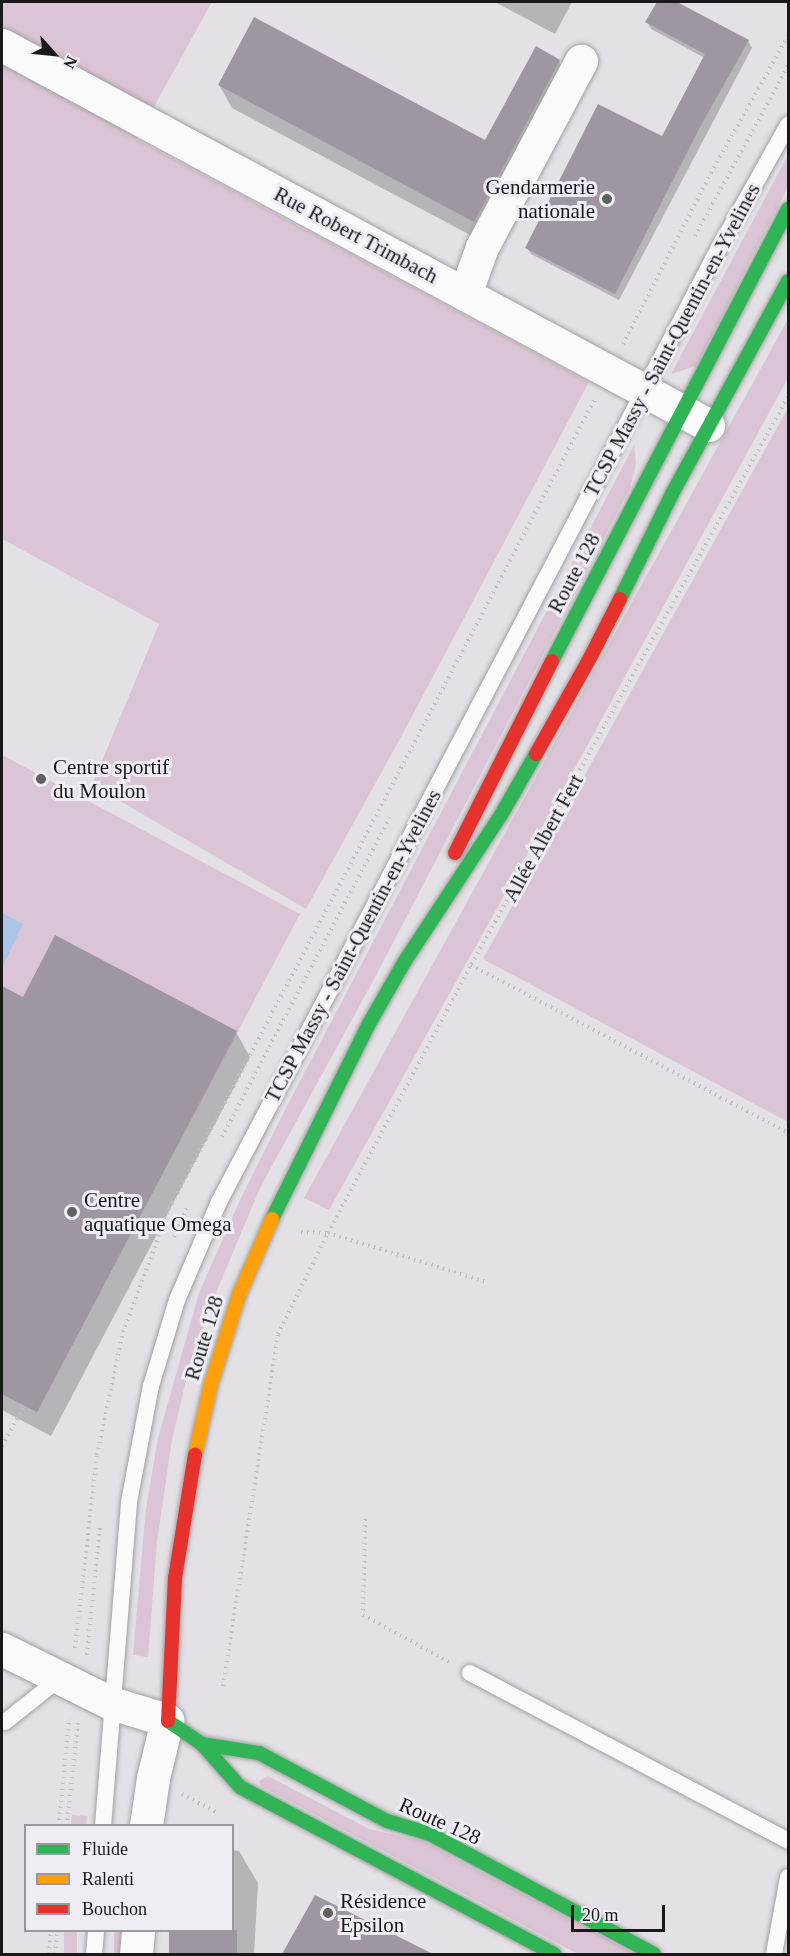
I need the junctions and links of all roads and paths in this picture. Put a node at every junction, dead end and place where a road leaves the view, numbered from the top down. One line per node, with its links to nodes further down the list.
1 (2, 45): 6 (street, Rue Robert Trimbach)
2 (581, 61): 6 (street)
3 (789, 125): 7 (lane, TCSP Massy - Saint-Quentin-en-Yvelines)
4 (789, 209): 9 (main road, Route 128)
5 (789, 280): 9 (main road, Route 128)
6 (465, 294): 7 (street, Rue Robert Trimbach)
7 (645, 391): 9 (street, Rue Robert Trimbach); 23 (lane, TCSP Massy - Saint-Quentin-en-Yvelines)
8 (789, 397): 11 (path, Allée Albert Fert)
9 (696, 419): 10 (main road, Route 128); 10 (main road, Route 128)
10 (405, 960): 13 (main road, Route 128)
11 (471, 965): 12 (path); 14 (path, Allée Albert Fert)
12 (789, 1133)
13 (267, 1228): 14 (path); 24 (main road, Route 128)
14 (328, 1233): 15 (path); 22 (path, Allée Albert Fert)
15 (487, 1282)
16 (24, 1406): 17 (path)
17 (2, 1446)
18 (365, 1519): 20 (path)
19 (2, 1649): 21 (street)
20 (470, 1673): 29 (lane)
21 (59, 1679): 23 (street); 25 (lane)
22 (223, 1686)
23 (111, 1703): 24 (street); 27 (lane, TCSP Massy - Saint-Quentin-en-Yvelines)
24 (167, 1720): 26 (main road, Route 128); 28 (street)
25 (5, 1722)
26 (202, 1744): 39 (main road, Route 128); 40 (main road, Route 128)
27 (103, 1824)
28 (146, 1824)
29 (789, 1841)
30 (789, 1877): 41 (lane)
31 (51, 1932): 35 (path)
32 (57, 1932): 36 (path)
33 (96, 1932): 37 (lane)
34 (138, 1932): 38 (street)
35 (49, 1954)
36 (55, 1954)
37 (94, 1954)
38 (136, 1954)
39 (554, 1954)
40 (654, 1954)
41 (774, 1954)

